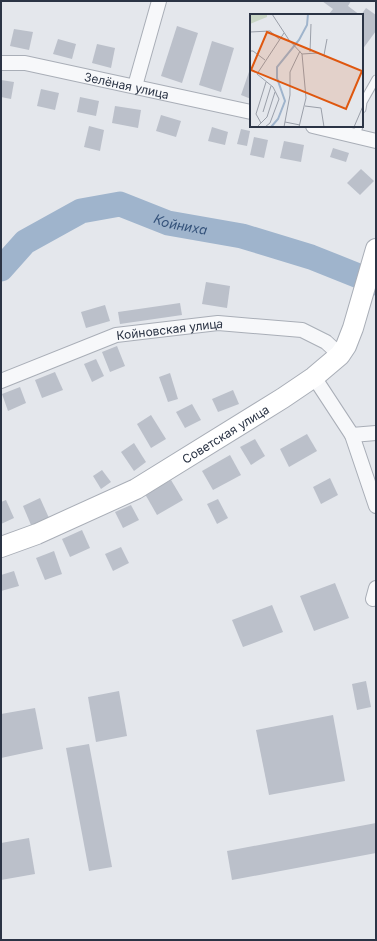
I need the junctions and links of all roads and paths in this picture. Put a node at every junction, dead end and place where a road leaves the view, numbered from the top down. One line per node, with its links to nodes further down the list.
1 (158, 1): 4 (street)
2 (1, 63): 4 (street, Зелёная улица)
3 (376, 79): 5 (lane)
4 (134, 86): 6 (street, Зелёная улица)
5 (363, 102)
6 (250, 112)
7 (321, 127): 8 (street)
8 (358, 131): 9 (street)
9 (376, 141)
10 (374, 254): 11 (main road, Советская улица)
11 (340, 355): 12 (main road, Советская улица); 13 (street, Койновская улица)
12 (314, 376): 15 (street); 17 (main road, Советская улица)
13 (1, 381)
14 (376, 433): 15 (street)
15 (352, 435): 16 (street)
16 (376, 506)
17 (1, 547)

